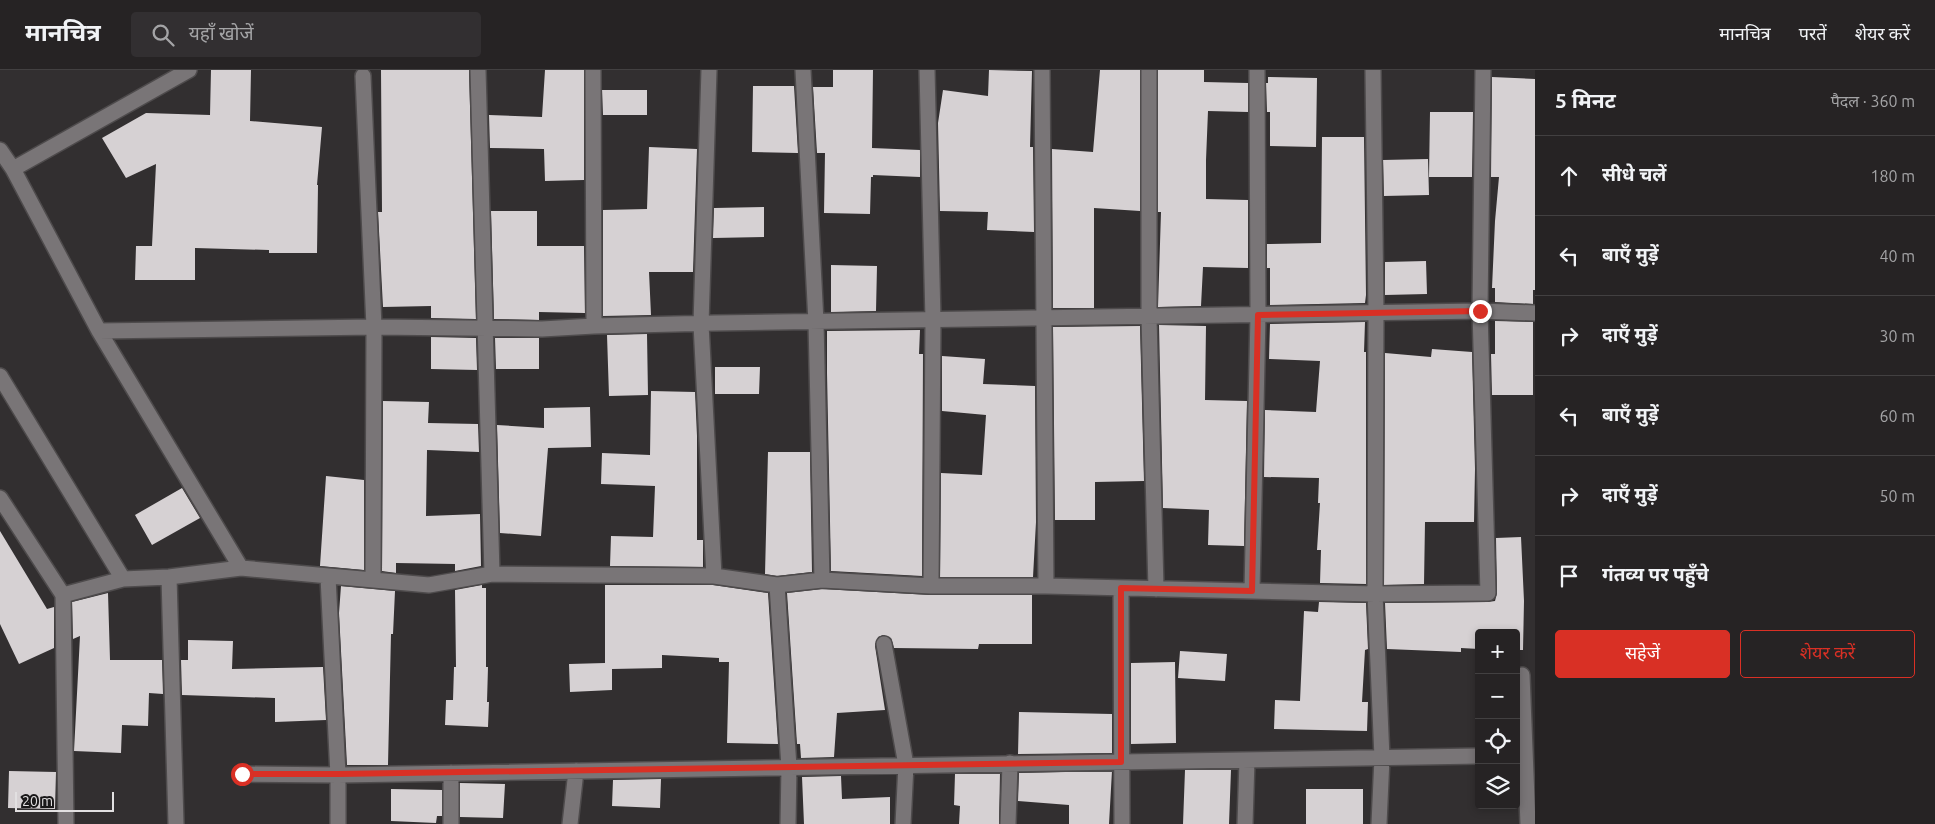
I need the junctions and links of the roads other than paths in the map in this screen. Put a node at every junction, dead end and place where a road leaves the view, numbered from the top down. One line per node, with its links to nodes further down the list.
1 (189, 70): 14 (street)
2 (478, 70): 26 (street)
3 (593, 70): 24 (street)
4 (709, 70): 23 (street)
5 (804, 70): 22 (street)
6 (927, 70): 21 (street)
7 (1042, 70): 20 (street)
8 (1149, 70): 19 (street)
9 (1257, 70): 18 (street)
10 (1373, 70): 17 (street)
11 (1483, 70): 15 (street)
12 (363, 76): 25 (street)
13 (0, 150): 14 (street)
14 (13, 169): 27 (street)
15 (1480, 311): 16 (street); 17 (street); 44 (street)
16 (1535, 312)
17 (1376, 313): 18 (street); 44 (street)
18 (1258, 315): 19 (street); 43 (street)
19 (1148, 317): 20 (street); 42 (street)
20 (1043, 318): 21 (street); 40 (street)
21 (933, 320): 22 (street); 39 (street)
22 (816, 322): 23 (street); 37 (street)
23 (701, 324): 24 (street); 33 (street)
24 (594, 326): 26 (street)
25 (374, 328): 26 (street); 27 (street); 36 (street)
26 (484, 328): 31 (street)
27 (99, 331): 30 (street)
28 (0, 376): 35 (street)
29 (0, 498): 45 (street)
30 (241, 568): 32 (street); 34 (street)
31 (492, 574): 33 (street); 36 (street)
32 (169, 576): 35 (street); 61 (street)
33 (714, 576): 38 (street)
34 (328, 577): 36 (street); 59 (street)
35 (123, 579): 45 (street)
36 (373, 580)
37 (822, 580): 38 (street); 39 (street)
38 (777, 585): 55 (street)
39 (931, 586): 40 (street)
40 (1046, 586): 41 (street)
41 (1121, 588): 42 (street); 52 (street)
42 (1156, 589): 43 (street)
43 (1252, 591): 44 (street)
44 (1375, 594): 50 (street)
45 (62, 595): 60 (street)
46 (884, 644): 54 (street)
47 (1522, 675): 48 (street)
48 (1526, 755): 71 (street)
49 (1475, 756): 50 (street)
50 (1382, 758): 51 (street); 70 (street)
51 (1247, 760): 52 (street); 69 (street)
52 (1121, 762): 53 (street); 68 (street)
53 (1010, 764): 54 (street); 67 (street)
54 (906, 766): 55 (street); 66 (street)
55 (789, 767): 56 (street); 65 (street)
56 (576, 771): 57 (street); 64 (street)
57 (451, 773): 59 (street); 63 (street)
58 (242, 774): 59 (street)
59 (338, 774): 62 (street)
60 (66, 824)
61 (176, 824)
62 (338, 824)
63 (451, 824)
64 (570, 824)
65 (788, 824)
66 (903, 824)
67 (1008, 824)
68 (1122, 824)
69 (1245, 824)
70 (1379, 824)
71 (1528, 824)

